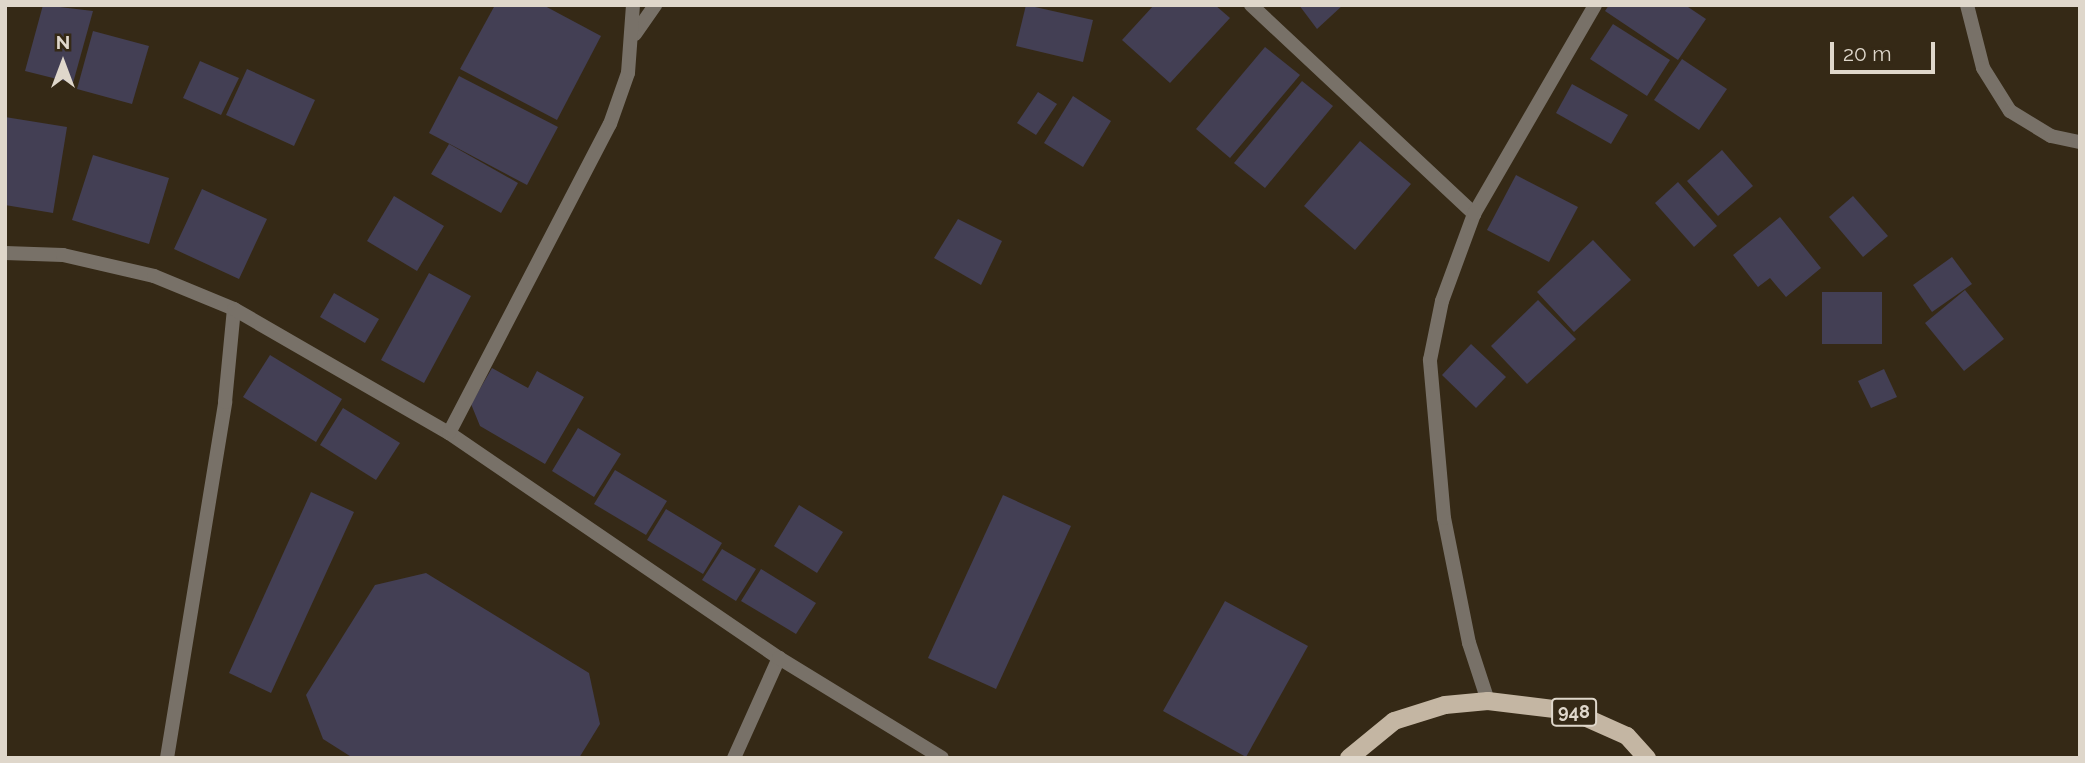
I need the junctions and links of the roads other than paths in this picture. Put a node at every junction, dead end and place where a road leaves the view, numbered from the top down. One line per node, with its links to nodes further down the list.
1 (633, 5): 6 (street)
2 (655, 5): 6 (street)
3 (1251, 5): 8 (street)
4 (1595, 5): 8 (street)
5 (1967, 5): 7 (street)
6 (635, 34): 11 (street)
7 (2080, 142)
8 (1474, 215): 13 (street)
9 (5, 253): 10 (street)
10 (234, 309): 11 (street); 14 (street)
11 (449, 433): 12 (street)
12 (779, 657): 15 (street); 16 (street)
13 (1488, 701): 17 (main road, 948); 18 (main road, 948)
14 (167, 758)
15 (734, 758)
16 (942, 758)
17 (1349, 758)
18 (1647, 758)

